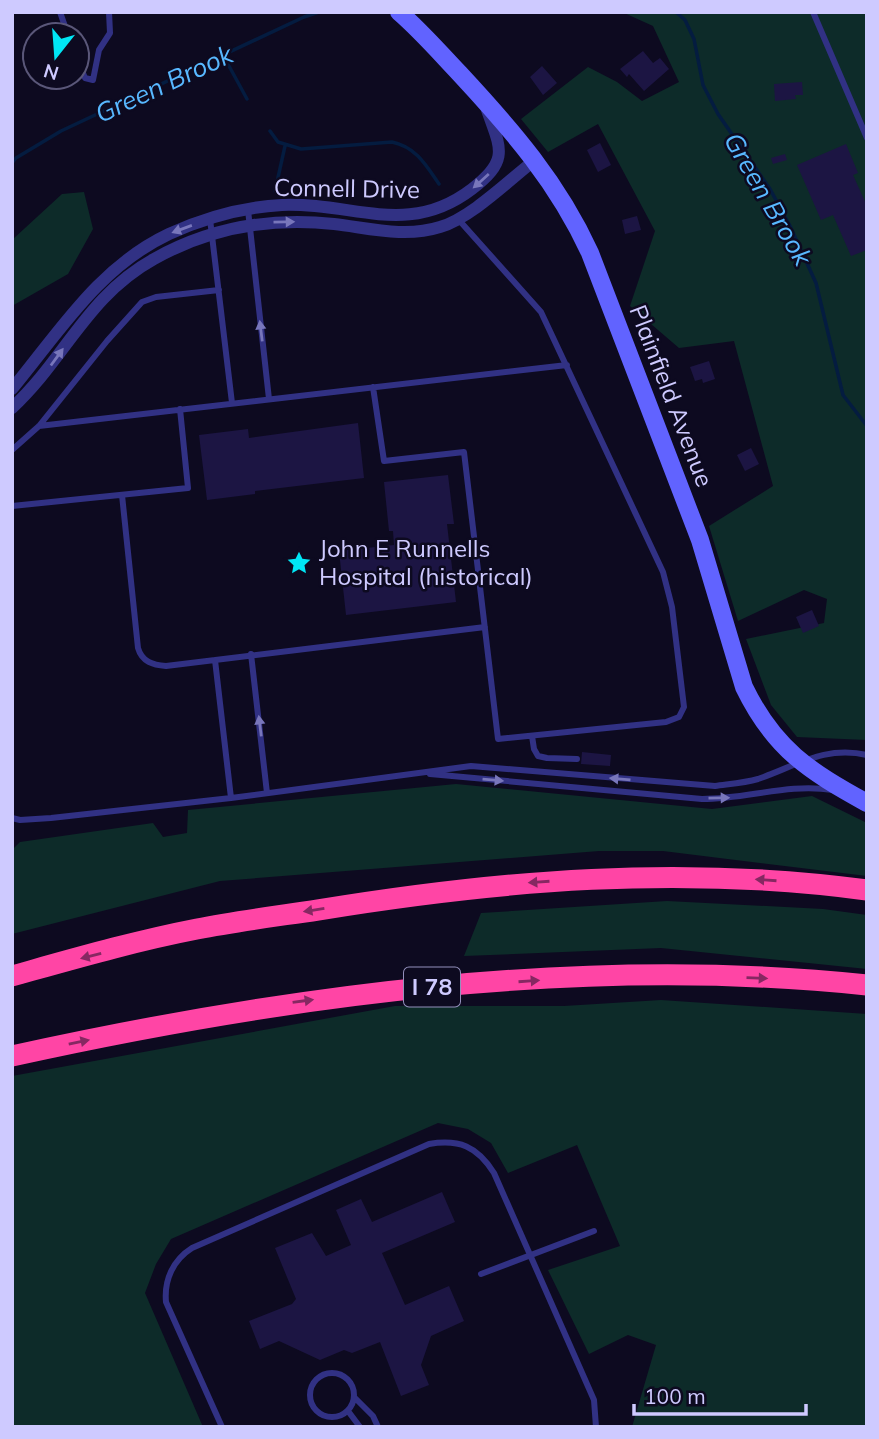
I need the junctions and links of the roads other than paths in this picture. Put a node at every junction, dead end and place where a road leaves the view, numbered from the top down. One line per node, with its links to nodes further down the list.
1 (109, 12): 4 (lane)
2 (399, 12): 5 (main road, Plainfield Avenue)
3 (813, 12): 6 (lane)
4 (91, 80)
5 (483, 98): 7 (main road, Plainfield Avenue); 8 (street, Connell Drive, one-way to 8)
6 (867, 138)
7 (535, 160): 10 (street, Connell Drive); 33 (main road, Plainfield Avenue)
8 (248, 209): 9 (street, Connell Drive); 11 (lane)
9 (210, 219): 12 (lane); 16 (street, Connell Drive, one-way to 16)
10 (458, 219): 11 (street, Connell Drive, one-way to 10); 14 (lane)
11 (249, 224): 12 (street, Connell Drive); 17 (lane, one-way to 11)
12 (213, 234): 13 (lane); 19 (street, Connell Drive, one-way to 12)
13 (219, 290): 18 (lane); 21 (lane)
14 (567, 365): 15 (lane); 28 (lane)
15 (373, 387): 17 (lane); 25 (lane)
16 (12, 389)
17 (269, 399): 18 (lane)
18 (232, 403): 20 (lane)
19 (12, 408)
20 (180, 410): 21 (lane); 23 (lane)
21 (39, 426): 22 (lane)
22 (12, 450)
23 (122, 495): 24 (lane); 27 (lane)
24 (12, 506)
25 (485, 627): 26 (lane); 28 (lane)
26 (251, 654): 27 (lane); 32 (lane, one-way to 26)
27 (215, 660): 34 (lane)
28 (532, 736): 30 (lane)
29 (867, 755): 31 (lane, one-way to 31)
30 (577, 759)
31 (425, 774): 32 (lane); 33 (lane, one-way to 33)
32 (267, 793): 34 (lane)
33 (849, 793): 35 (main road, Plainfield Avenue)
34 (231, 798): 36 (lane)
35 (867, 803)
36 (12, 818)
37 (867, 890): 38 (highway, one-way to 38)
38 (12, 976)
39 (862, 985): 40 (highway, I 78, one-way to 39)
40 (12, 1056)
41 (594, 1231): 42 (lane)
42 (530, 1255): 43 (lane); 46 (lane); 49 (lane)
43 (481, 1275)
44 (355, 1398): 45 (lane); 45 (lane); 48 (lane)
45 (348, 1410): 47 (lane)
46 (222, 1427)
47 (360, 1427)
48 (378, 1427)
49 (596, 1427)

